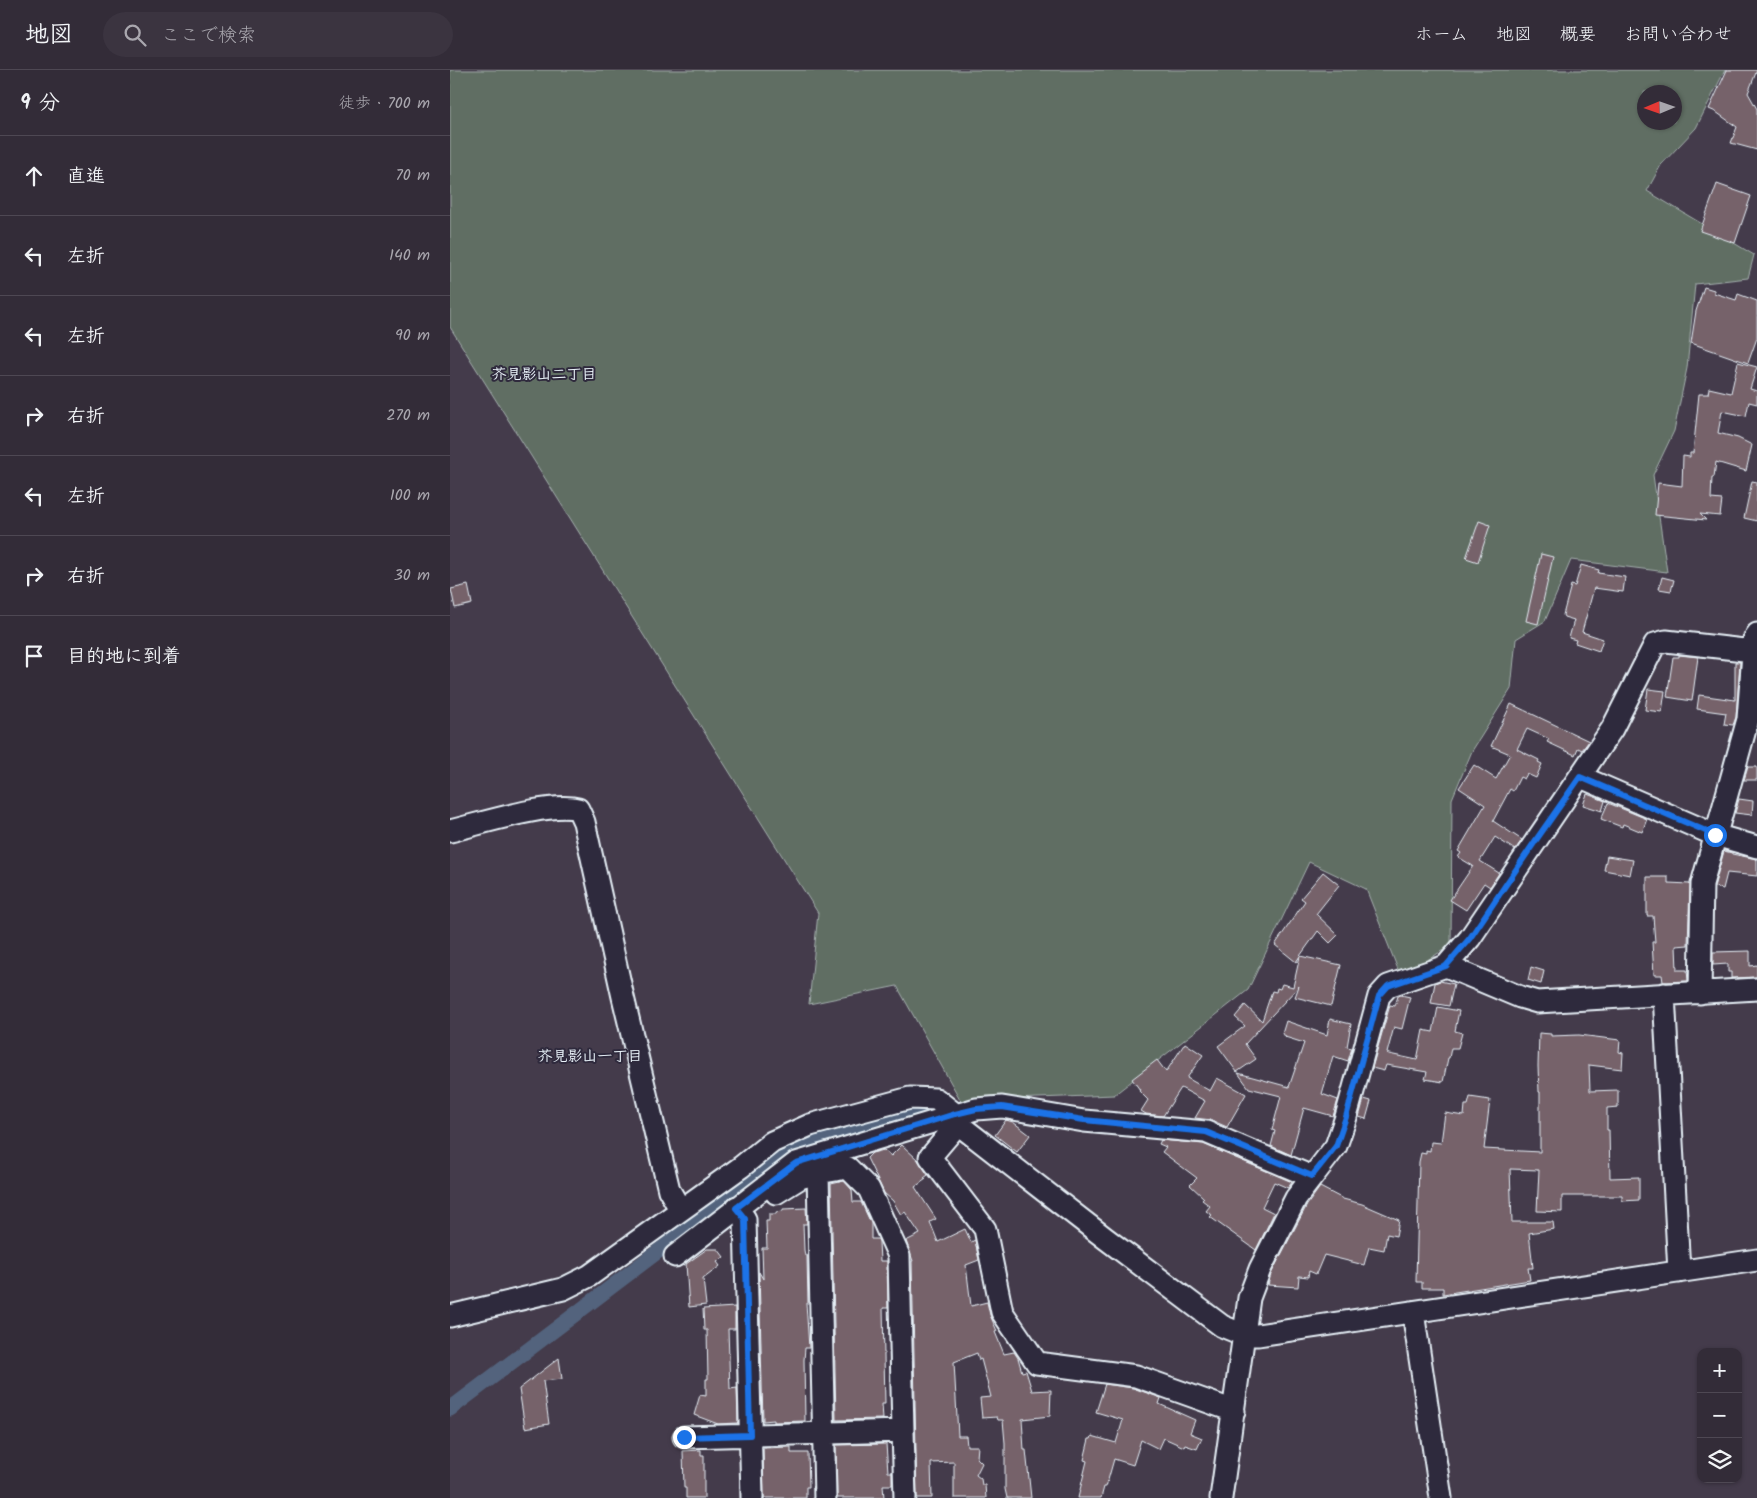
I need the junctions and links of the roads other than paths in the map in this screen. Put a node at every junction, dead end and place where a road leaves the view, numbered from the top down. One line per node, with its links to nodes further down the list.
1 (1756, 637): 2 (street); 4 (street)
2 (1580, 777): 4 (street); 6 (street)
3 (450, 831): 13 (street)
4 (1715, 835): 5 (street); 8 (street)
5 (1757, 847)
6 (1446, 966): 9 (street); 12 (street)
7 (1757, 989): 8 (street)
8 (1700, 993): 9 (street)
9 (1664, 994): 17 (street)
10 (956, 1119): 12 (street); 13 (street); 14 (street); 20 (street); 21 (street)
11 (818, 1173): 14 (street); 22 (street); 23 (street)
12 (1312, 1176): 20 (street)
13 (680, 1209): 19 (street)
14 (741, 1213): 15 (street); 24 (street)
15 (675, 1256)
16 (1757, 1260): 17 (street)
17 (1679, 1272): 18 (street)
18 (1413, 1312): 20 (street); 30 (street)
19 (450, 1316)
20 (1244, 1335): 21 (street)
21 (1234, 1411): 29 (street)
22 (903, 1431): 23 (street); 28 (street)
23 (824, 1433): 24 (street); 27 (street)
24 (750, 1435): 25 (street); 26 (street)
25 (684, 1437)
26 (752, 1498)
27 (825, 1498)
28 (905, 1498)
29 (1221, 1498)
30 (1441, 1498)

